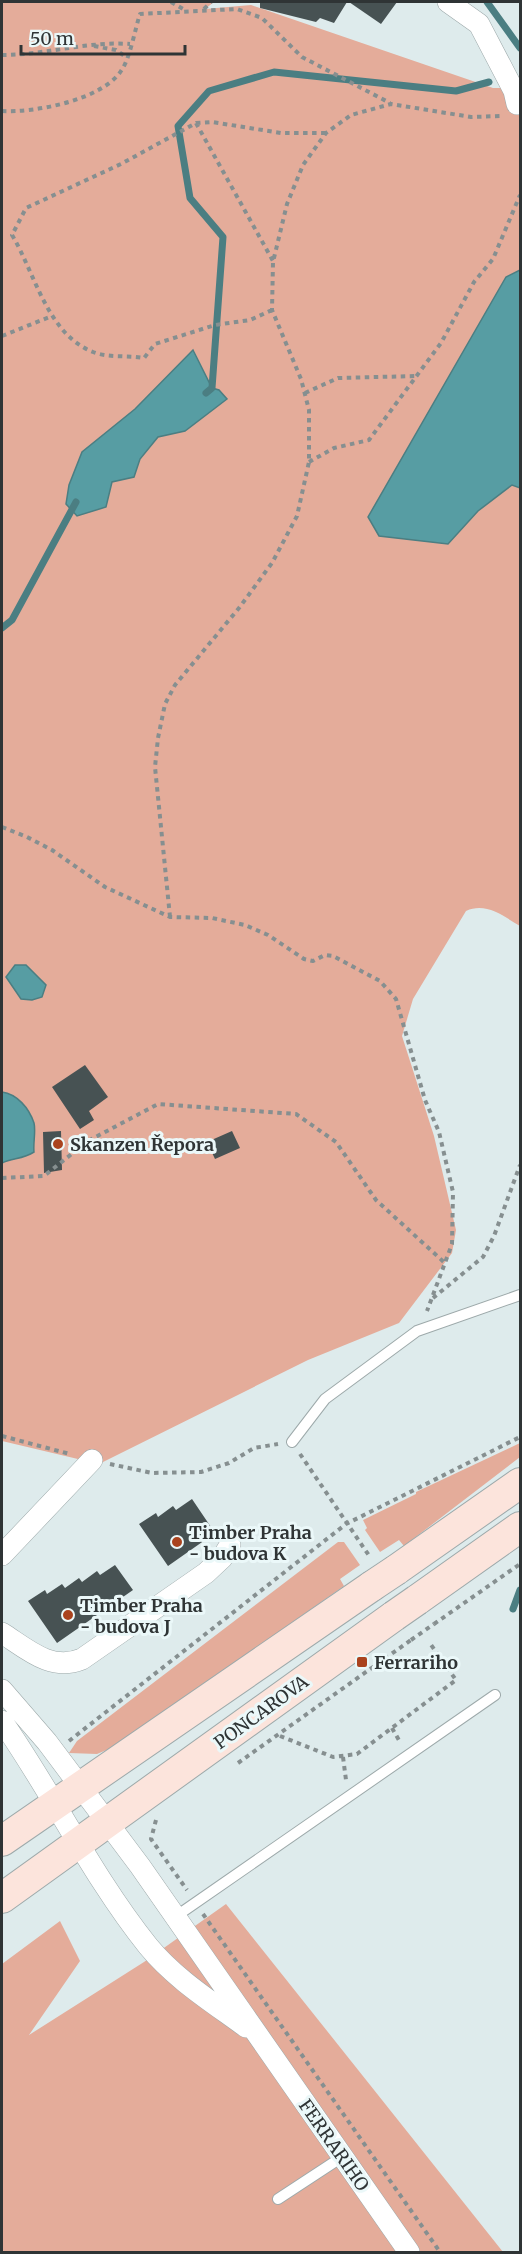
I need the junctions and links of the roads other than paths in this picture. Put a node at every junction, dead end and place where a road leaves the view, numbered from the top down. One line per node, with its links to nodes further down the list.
1 (448, 2): 2 (street)
2 (517, 96)
3 (520, 1295): 4 (lane)
4 (292, 1442)
5 (92, 1460): 9 (street)
6 (520, 1483): 14 (main road)
7 (520, 1527): 16 (main road, PONCAROVA)
8 (230, 1545): 10 (street)
9 (2, 1555)
10 (2, 1633)
11 (2, 1690): 14 (street, FERRARIHO)
12 (495, 1695): 20 (lane)
13 (2, 1721): 15 (street, FERRARIHO)
14 (80, 1786): 15 (main road); 16 (street, FERRARIHO)
15 (55, 1804): 17 (main road); 18 (street, FERRARIHO)
16 (107, 1822): 18 (main road, PONCAROVA); 20 (street, FERRARIHO)
17 (2, 1840)
18 (78, 1843): 19 (main road, PONCAROVA); 21 (street, FERRARIHO)
19 (2, 1898)
20 (176, 1917): 21 (street, FERRARIHO)
21 (259, 2036): 22 (street, FERRARIHO)
22 (342, 2157): 23 (lane); 24 (street, FERRARIHO)
23 (278, 2199)
24 (409, 2253)

